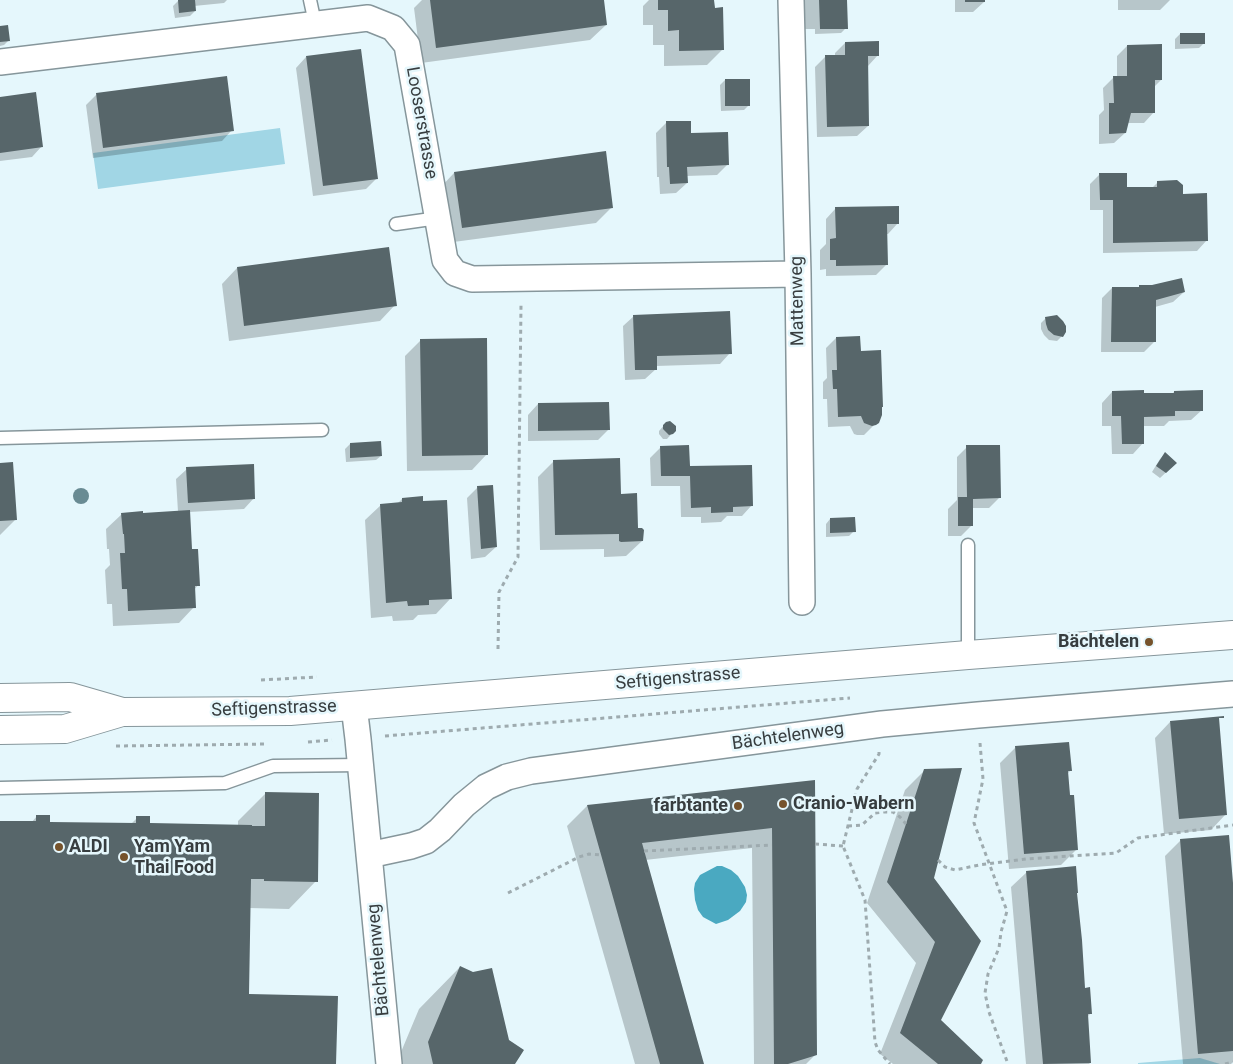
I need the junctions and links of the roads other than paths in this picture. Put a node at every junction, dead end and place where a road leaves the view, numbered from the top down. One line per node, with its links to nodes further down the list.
1 (791, 0): 6 (street, Mattenweg)
2 (313, 12): 3 (street, Looserstrasse); 4 (street, Looserstrasse)
3 (0, 62)
4 (438, 218): 5 (lane); 6 (street, Looserstrasse)
5 (396, 224)
6 (798, 274): 10 (street, Mattenweg)
7 (322, 430): 8 (lane)
8 (0, 438)
9 (968, 545): 12 (lane)
10 (802, 602)
11 (1233, 636): 12 (main road, Seftigenstrasse)
12 (968, 655): 15 (main road, Seftigenstrasse)
13 (1233, 694): 20 (street, Bächtelenweg)
14 (0, 698): 16 (main road, Seftigenstrasse)
15 (354, 706): 16 (main road, Seftigenstrasse); 18 (street, Bächtelenweg)
16 (122, 712): 17 (main road, Seftigenstrasse)
17 (0, 730)
18 (361, 765): 19 (lane); 20 (street, Bächtelenweg)
19 (0, 788)
20 (369, 855): 21 (street, Bächtelenweg)
21 (389, 1064)

